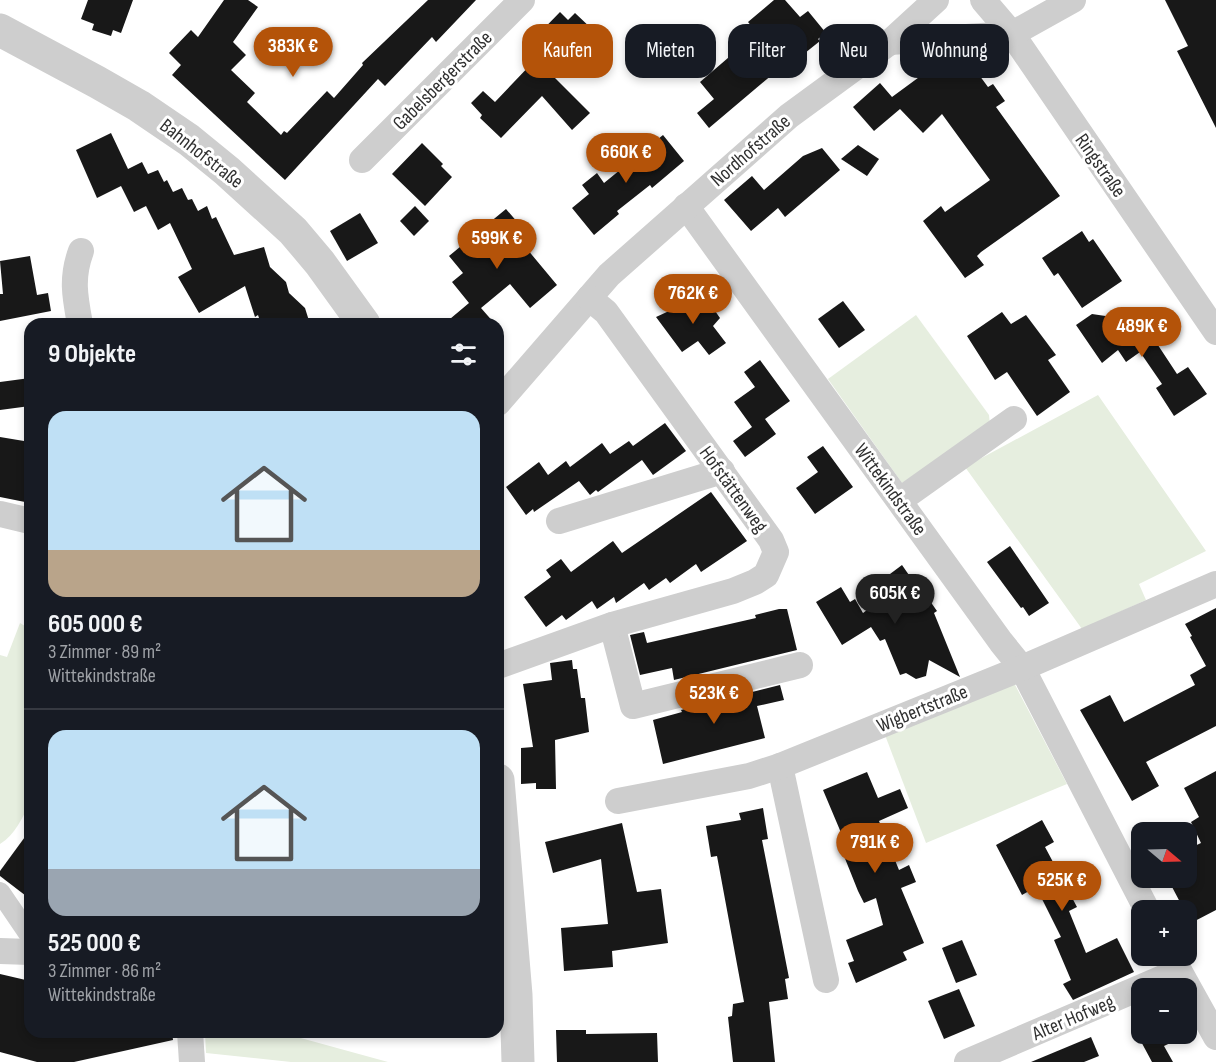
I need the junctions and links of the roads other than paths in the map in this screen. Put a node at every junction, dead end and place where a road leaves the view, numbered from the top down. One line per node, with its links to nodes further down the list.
1 (522, 0): 8 (street, Gabelsbergerstraße)
2 (936, 0): 7 (street, Nordhofstraße)
3 (983, 0): 6 (street, Ringstraße)
4 (1073, 0): 6 (street)
5 (0, 30): 13 (street, Bahnhofstraße)
6 (1012, 34): 7 (street); 14 (street, Ringstraße)
7 (890, 42): 9 (street, Nordhofstraße)
8 (362, 160)
9 (686, 206): 11 (street, Nordhofstraße); 18 (street, Wittekindstraße)
10 (81, 252): 12 (street)
11 (589, 298): 15 (street, Nordhofstraße); 17 (street, Hofstättenweg)
12 (79, 318)
13 (360, 318)
14 (1216, 332)
15 (504, 396)
16 (1014, 419): 18 (street)
17 (722, 471): 21 (street); 23 (street, Hofstättenweg)
18 (900, 500): 26 (street, Wittekindstraße)
19 (0, 514): 20 (street)
20 (24, 520)
21 (558, 521)
22 (1216, 584): 26 (street, Wigbertstraße)
23 (612, 625): 24 (street, Hofstättenweg); 25 (street)
24 (504, 664)
25 (800, 664)
26 (1022, 668): 27 (street, Wigbertstraße); 30 (street, Wittekindstraße)
27 (780, 766): 28 (street, Wigbertstraße); 37 (street)
28 (618, 801)
29 (0, 892): 32 (street)
30 (1142, 900)
31 (504, 921): 38 (street)
32 (24, 935)
33 (24, 947): 34 (street)
34 (0, 951)
35 (1169, 966): 43 (street, Alter Hofweg)
36 (1177, 966): 39 (street)
37 (826, 980)
38 (507, 992): 42 (street)
39 (1216, 1037)
40 (190, 1038): 41 (street)
41 (192, 1062)
42 (518, 1062)
43 (967, 1062)

